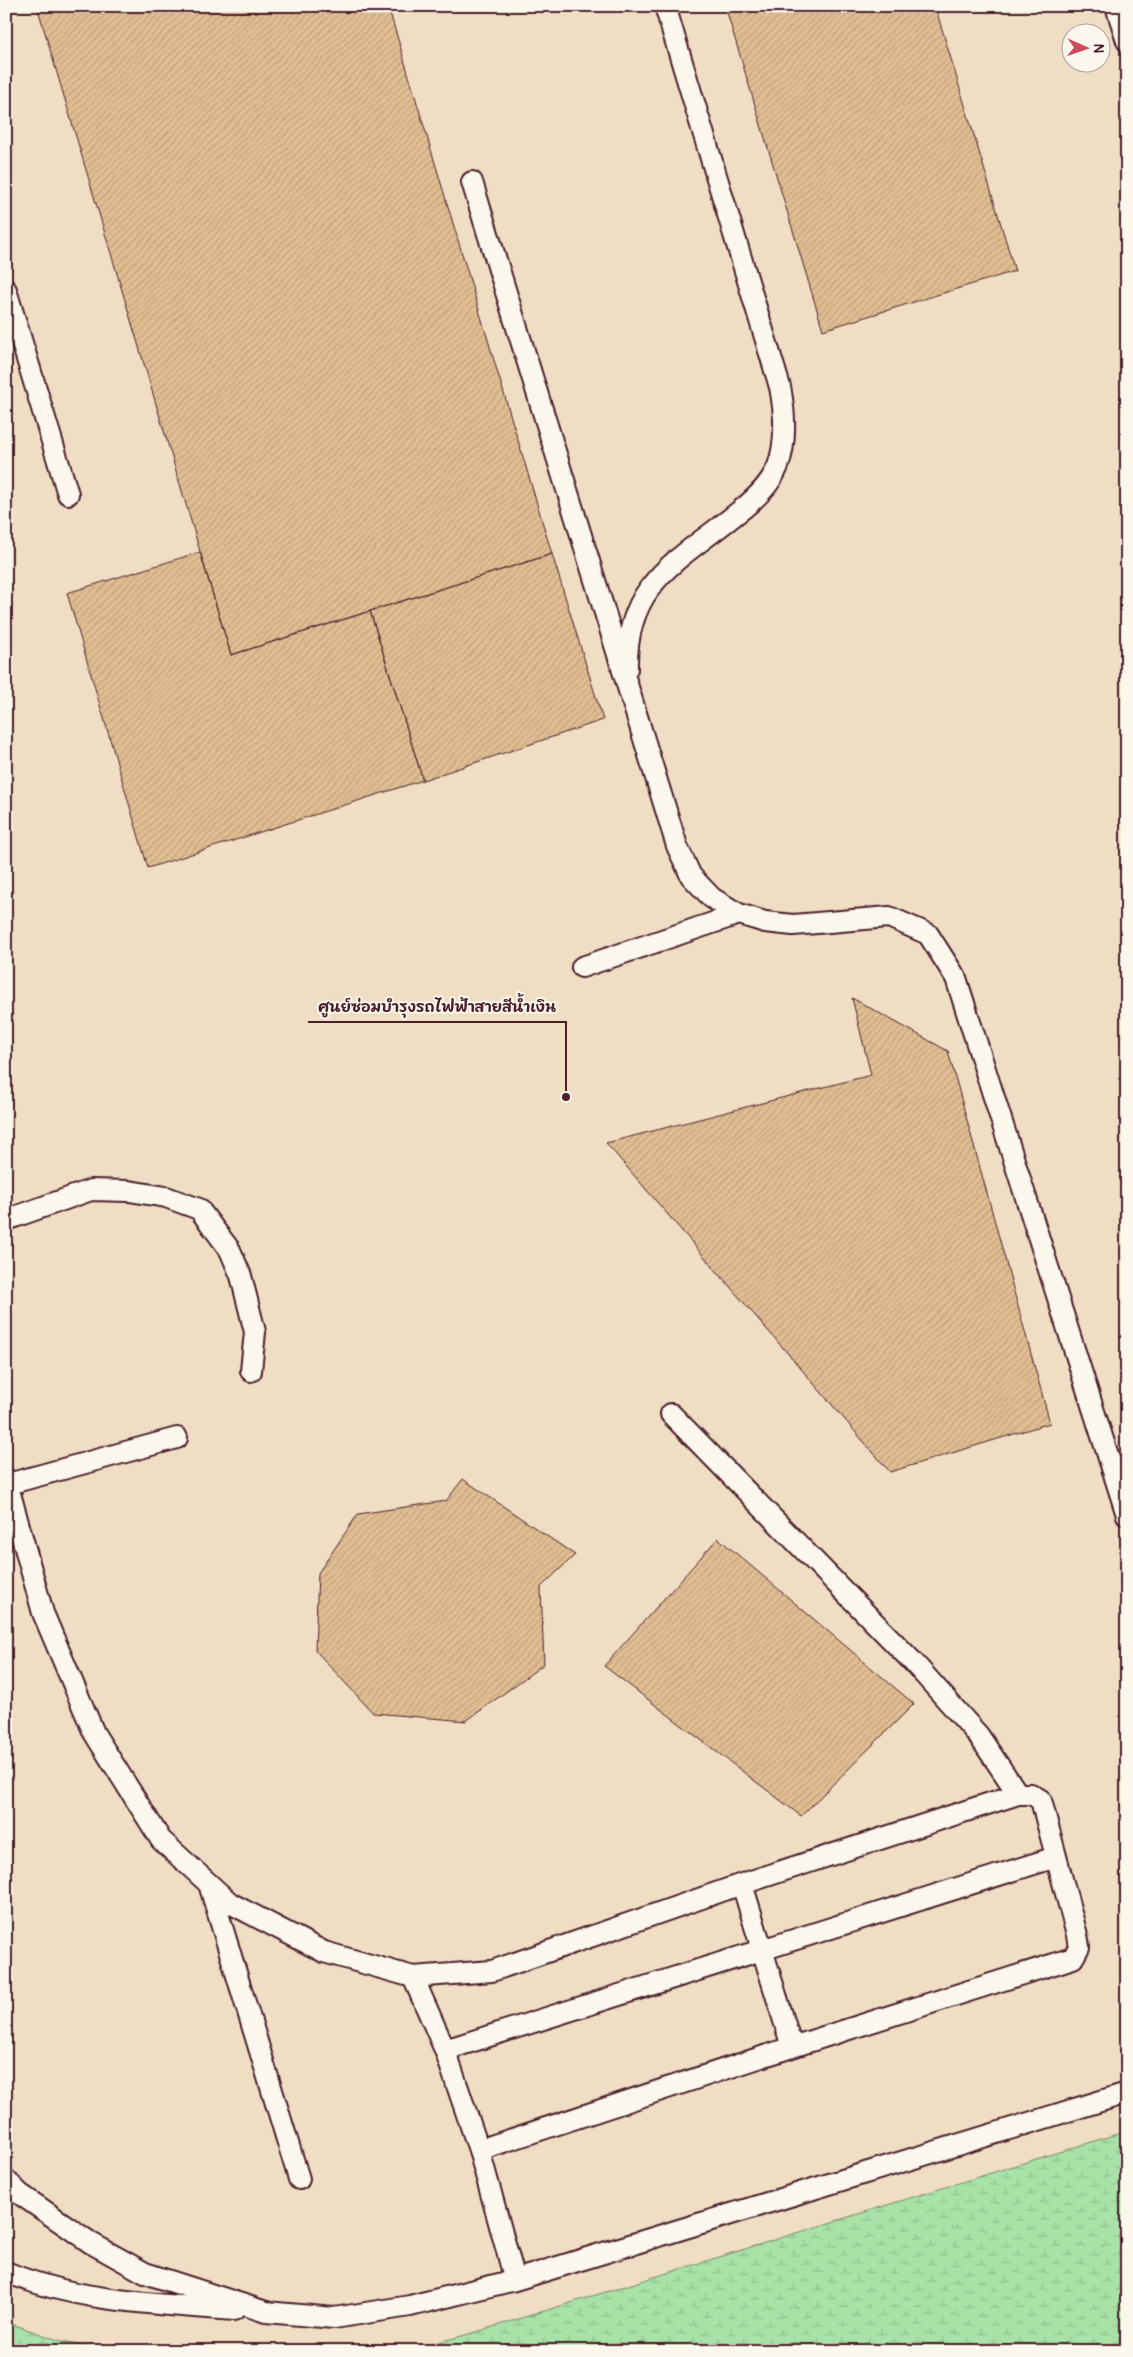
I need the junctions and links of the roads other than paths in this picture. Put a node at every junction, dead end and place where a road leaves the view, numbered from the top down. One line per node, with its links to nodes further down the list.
1 (665, 6): 7 (lane)
2 (1116, 6): 3 (lane)
3 (1127, 42)
4 (472, 182): 7 (lane)
5 (6, 290): 6 (lane)
6 (68, 494)
7 (628, 689): 8 (lane)
8 (739, 914): 9 (lane); 15 (lane)
9 (582, 967)
10 (6, 1220): 11 (lane)
11 (251, 1371)
12 (671, 1414): 16 (lane)
13 (177, 1438): 14 (lane)
14 (7, 1481): 18 (lane)
15 (1127, 1515)
16 (1018, 1794): 17 (lane); 19 (lane)
17 (1056, 1857): 20 (lane); 22 (lane)
18 (208, 1884): 21 (lane); 26 (lane)
19 (742, 1884): 20 (lane); 21 (lane)
20 (763, 1950): 22 (lane); 23 (lane)
21 (413, 1977): 23 (lane)
22 (792, 2047): 25 (lane)
23 (445, 2050): 25 (lane)
24 (1127, 2093): 29 (lane)
25 (478, 2150): 29 (lane)
26 (298, 2179)
27 (6, 2180): 30 (lane)
28 (6, 2272): 30 (lane)
29 (515, 2280): 30 (lane)
30 (266, 2312)

